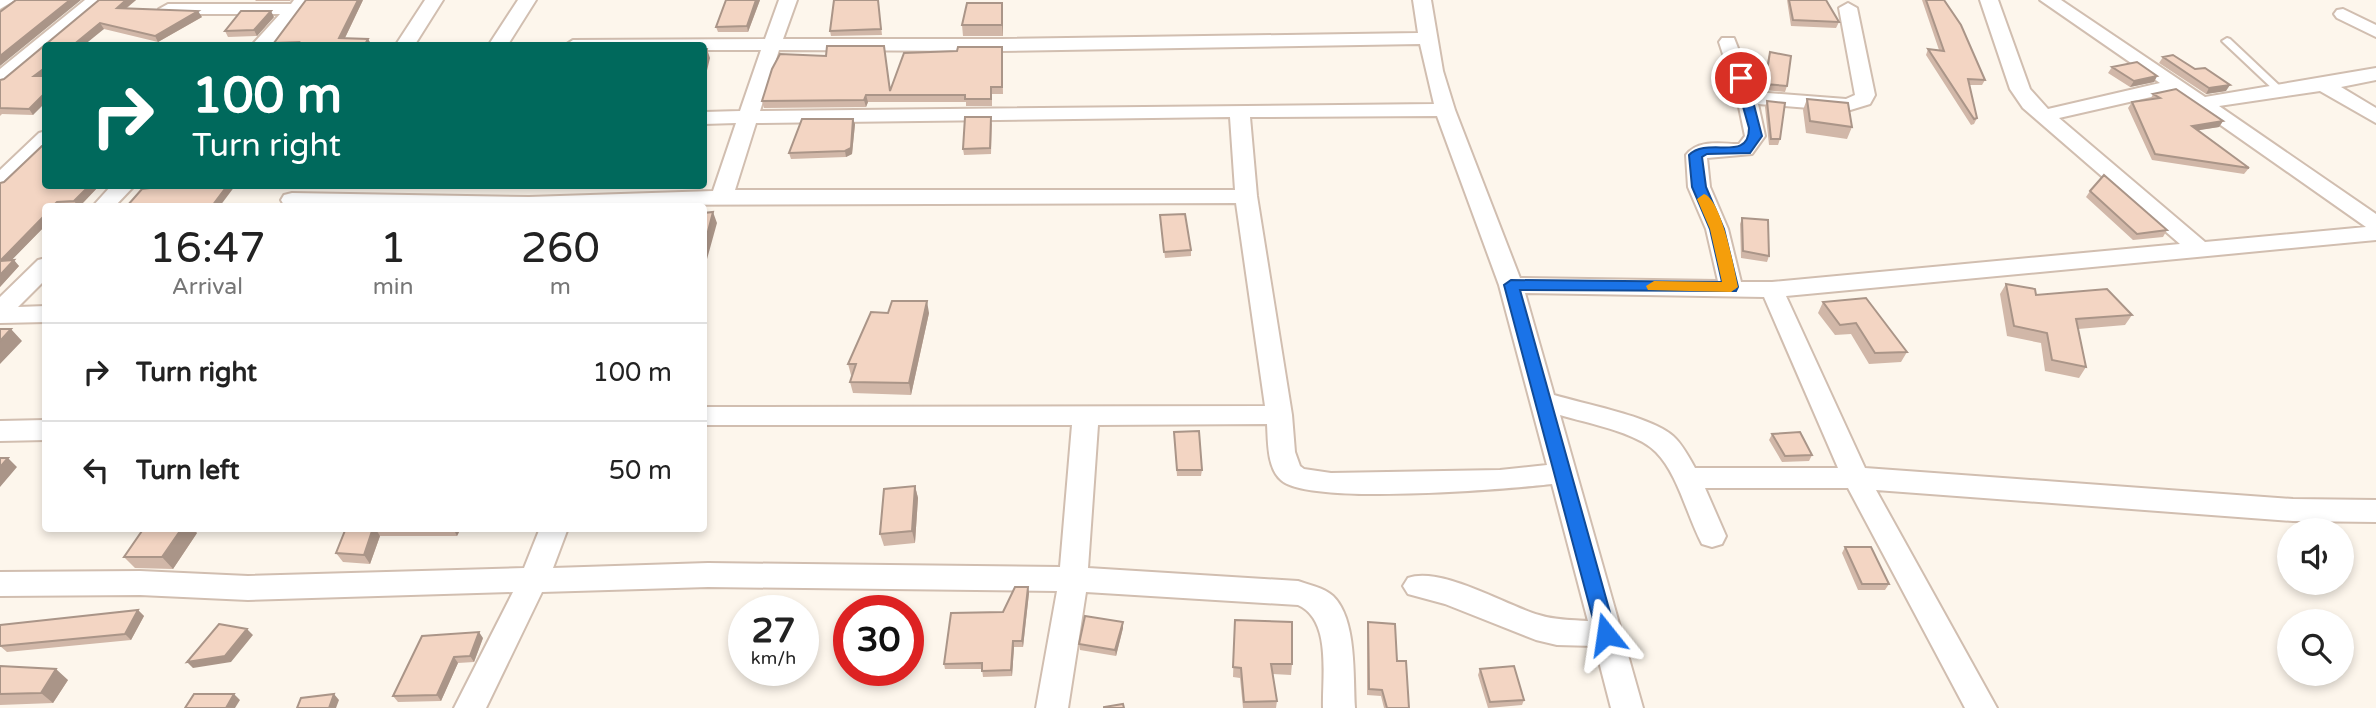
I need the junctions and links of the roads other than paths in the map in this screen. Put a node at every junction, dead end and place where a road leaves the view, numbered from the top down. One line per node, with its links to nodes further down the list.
1 (6, 0): 9 (street)
2 (96, 0): 17 (street)
3 (434, 0): 19 (street)
4 (527, 0): 20 (street)
5 (788, 0): 23 (street)
6 (1422, 0): 15 (street)
7 (1989, 0): 34 (street)
8 (2049, 0): 27 (street)
9 (0, 4)
10 (300, 5): 12 (street); 18 (street)
11 (1849, 8): 30 (street)
12 (168, 9)
13 (2343, 14): 14 (street)
14 (2376, 32)
15 (1430, 38): 23 (street); 32 (street)
16 (2227, 41): 29 (lane)
17 (45, 42)
18 (264, 42)
19 (407, 42)
20 (500, 42)
21 (1728, 42): 30 (street)
22 (42, 44): 26 (street)
23 (772, 44): 24 (street); 35 (street)
24 (707, 45)
25 (2376, 74): 28 (street)
26 (0, 79)
27 (2178, 85): 31 (street); 34 (street)
28 (2326, 86): 29 (street); 36 (street)
29 (2279, 90): 31 (street)
30 (1747, 97): 52 (street)
31 (2202, 103): 47 (street)
32 (1445, 110): 33 (street); 51 (street)
33 (1239, 111): 35 (street); 41 (street)
34 (2044, 116): 49 (street)
35 (747, 117): 37 (street); 43 (street)
36 (2376, 117)
37 (707, 118)
38 (42, 141): 39 (street)
39 (0, 182)
40 (120, 189): 44 (street)
41 (1246, 196): 43 (street); 57 (street)
42 (294, 197): 45 (street)
43 (722, 197): 46 (street)
44 (106, 203)
45 (495, 203)
46 (557, 203)
47 (2376, 224)
48 (2376, 233): 49 (street)
49 (2200, 250): 53 (street)
50 (42, 269): 54 (street)
51 (1511, 285): 52 (street); 56 (street)
52 (1731, 287): 53 (street)
53 (1772, 290): 64 (street)
54 (0, 313): 55 (street)
55 (42, 314)
56 (1543, 401): 62 (street); 63 (street)
57 (1279, 415): 59 (street); 62 (street)
58 (707, 416): 59 (street)
59 (1086, 416): 69 (street)
60 (42, 430): 61 (street)
61 (0, 431)
62 (1563, 473): 72 (street)
63 (1685, 478): 64 (street); 67 (street)
64 (1856, 478): 65 (street); 77 (street)
65 (2376, 511)
66 (552, 532): 68 (street)
67 (1712, 536)
68 (534, 579): 69 (street); 70 (street); 73 (street)
69 (1073, 579): 74 (street); 75 (street)
70 (0, 584)
71 (1418, 586): 72 (street)
72 (1606, 634): 76 (street)
73 (470, 708)
74 (1052, 708)
75 (1339, 708)
76 (1627, 708)
77 (1981, 708)

